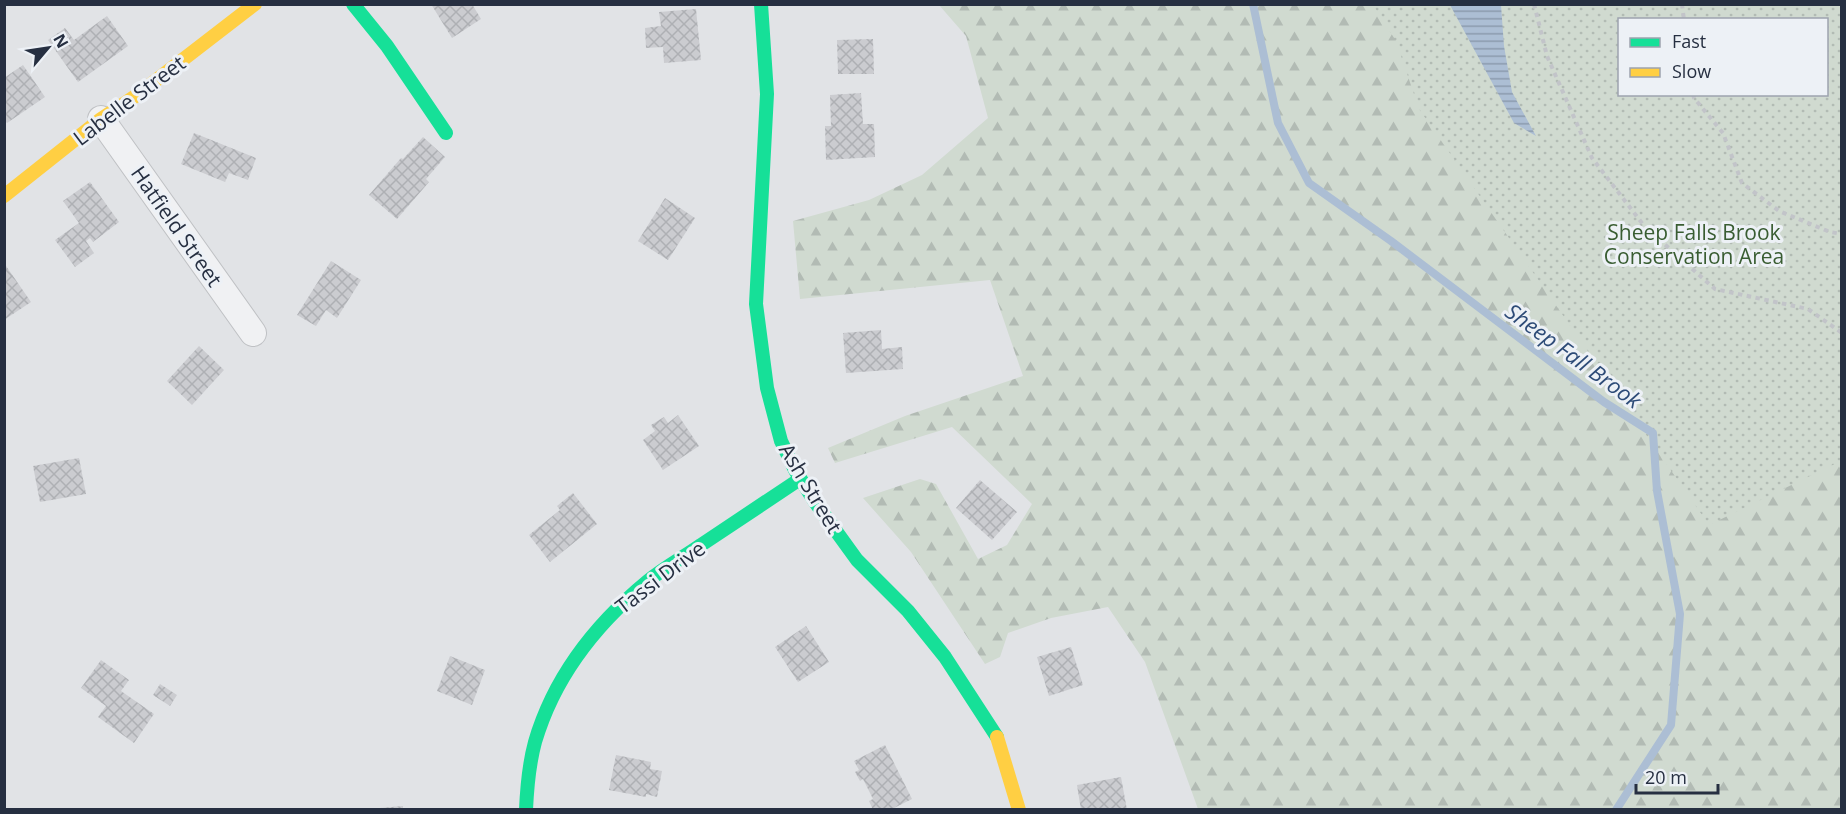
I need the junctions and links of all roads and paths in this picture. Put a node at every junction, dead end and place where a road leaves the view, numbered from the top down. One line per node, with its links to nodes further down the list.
1 (255, 4): 6 (street, Labelle Street)
2 (353, 4): 7 (street)
3 (761, 4): 12 (street, Ash Street)
4 (1534, 4): 11 (path)
5 (1694, 96): 9 (path)
6 (101, 119): 8 (street, Labelle Street); 10 (street, Hatfield Street)
7 (446, 133)
8 (4, 196)
9 (1842, 234)
10 (253, 333)
11 (1842, 333)
12 (800, 479): 13 (street, Tassi Drive); 14 (street, Ash Street)
13 (526, 810)
14 (1019, 810)

